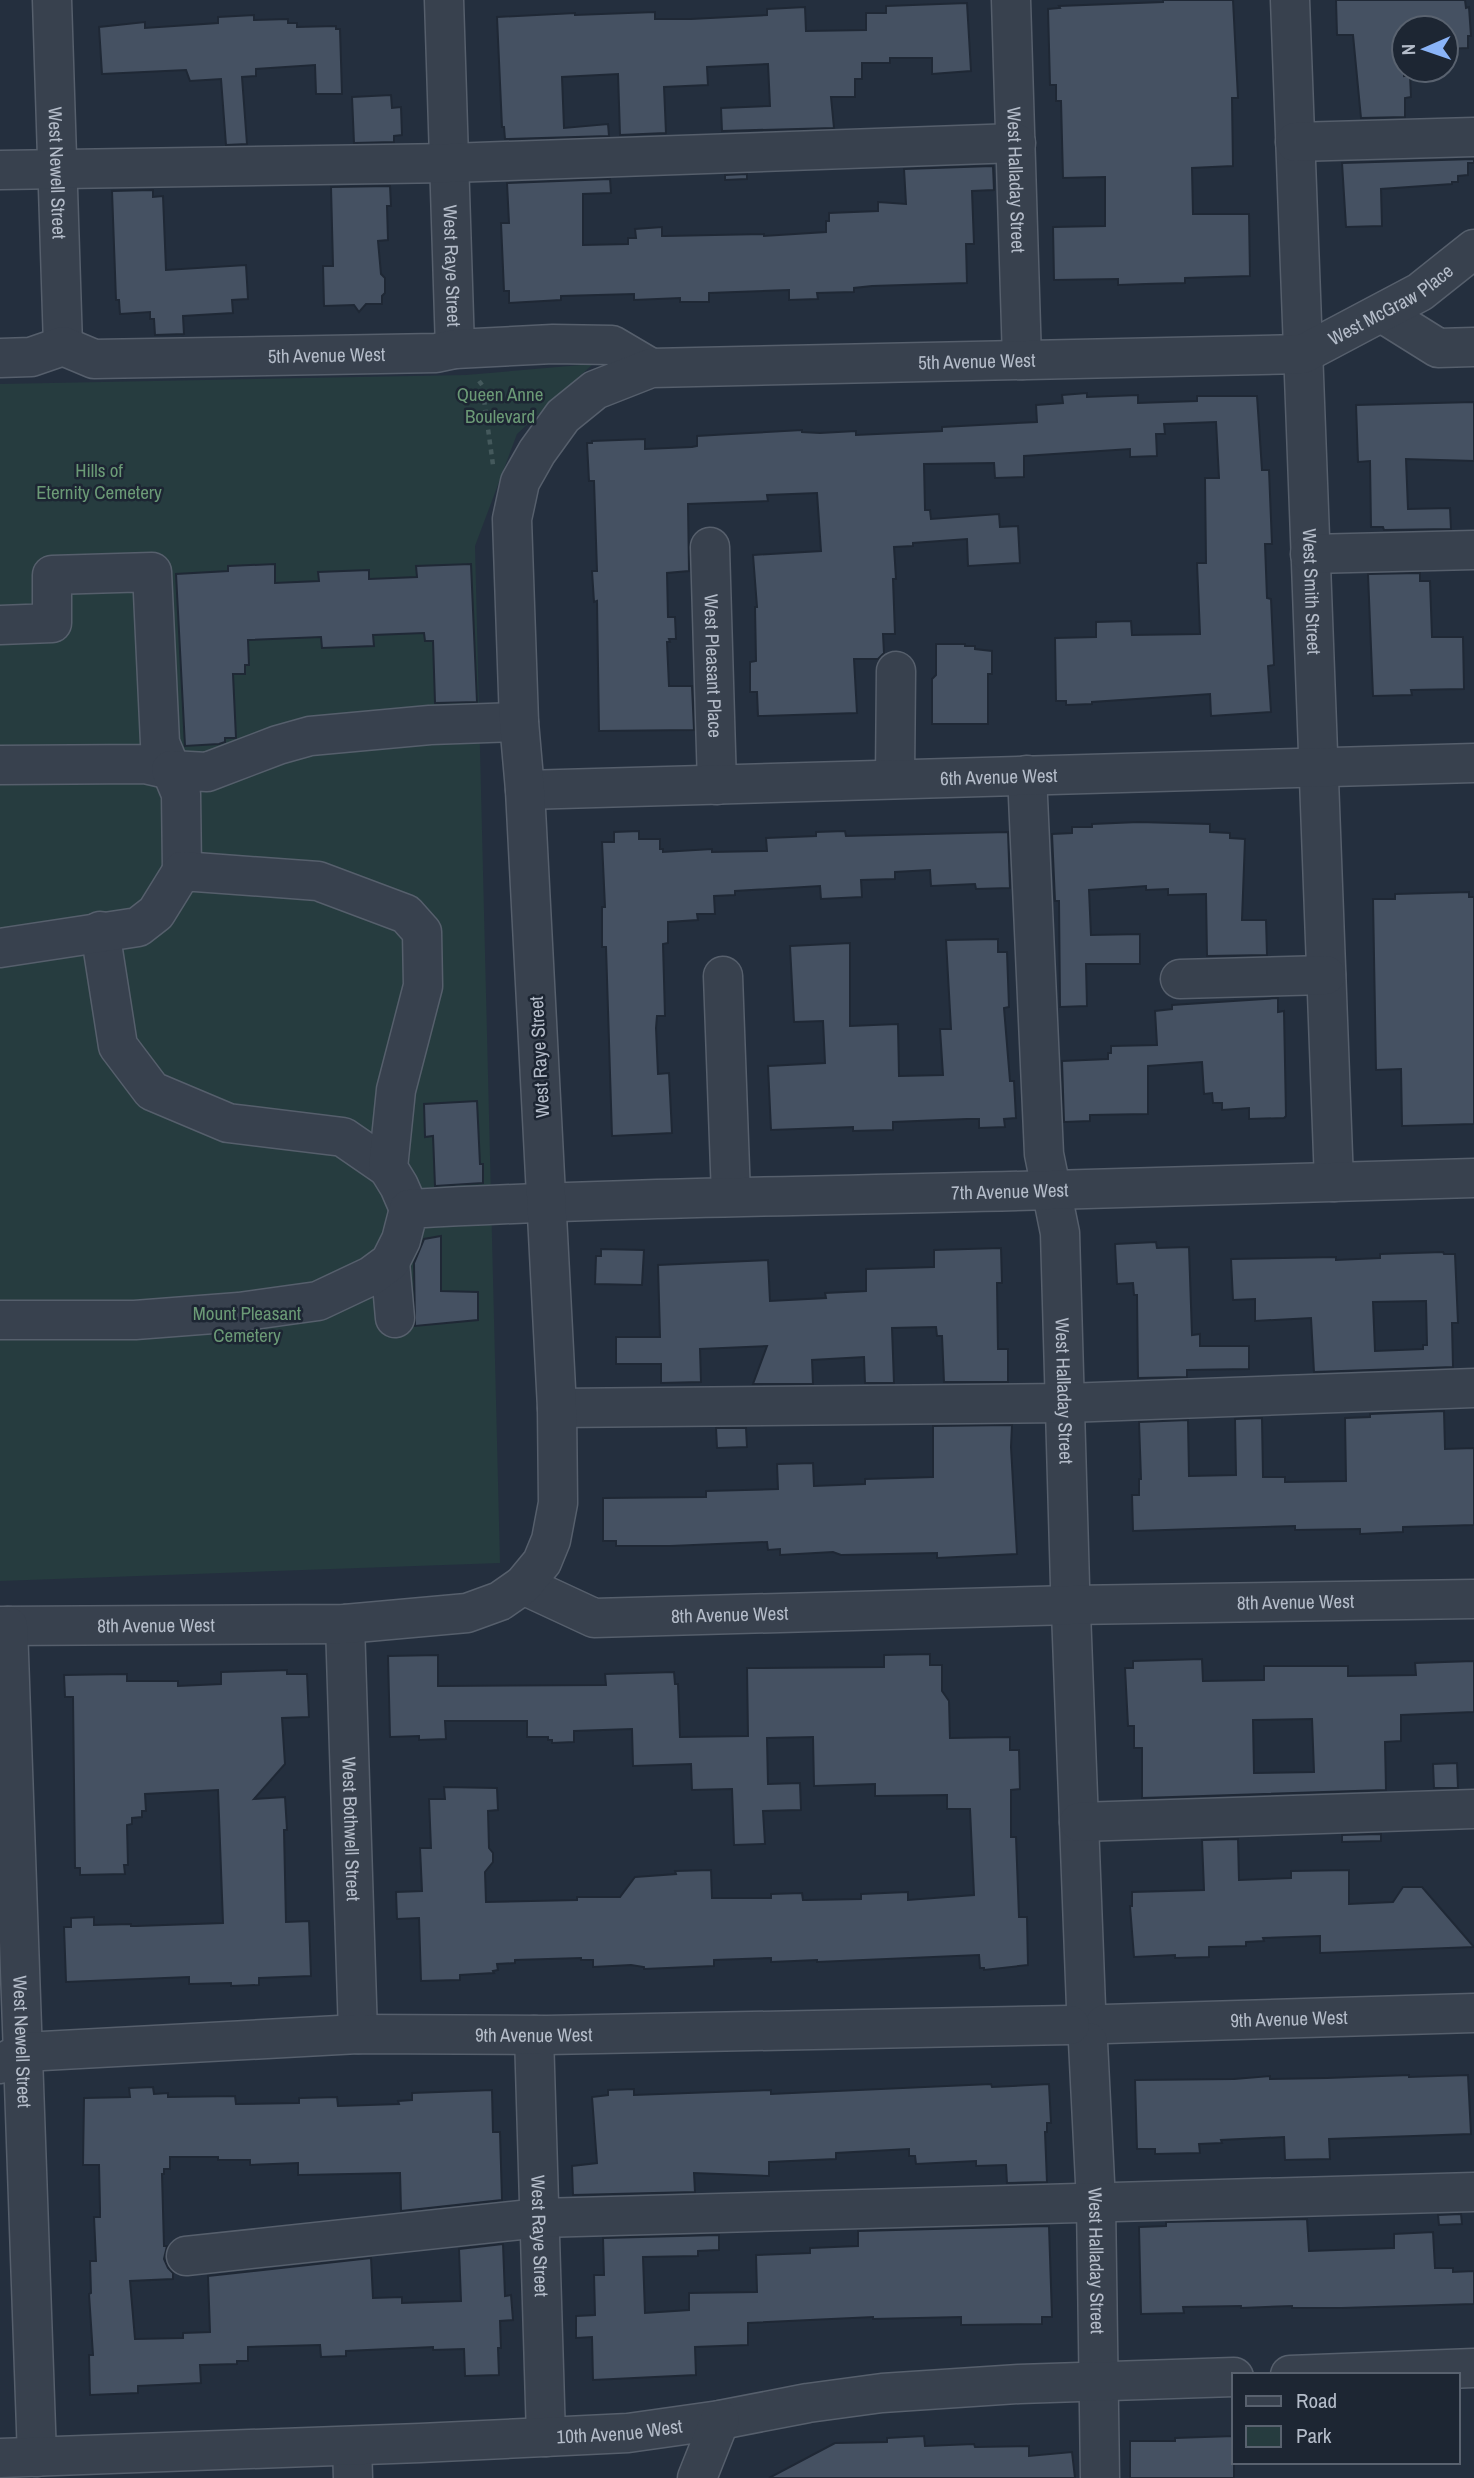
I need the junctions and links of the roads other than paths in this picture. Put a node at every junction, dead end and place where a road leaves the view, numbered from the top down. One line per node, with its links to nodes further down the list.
1 (52, 0): 9 (street, West Newell Street)
2 (444, 0): 8 (street, West Raye Street)
3 (1012, 0): 7 (street, West Halladay Street)
4 (1290, 0): 6 (street, West Smith Street)
5 (1474, 137): 6 (street)
6 (1295, 142): 16 (street, West Smith Street)
7 (1016, 143): 8 (street); 18 (street, West Halladay Street)
8 (450, 163): 9 (street); 15 (street, West Raye Street)
9 (58, 168): 10 (street); 13 (street, West Newell Street)
10 (0, 170)
11 (1474, 249): 12 (street, West McGraw Place)
12 (1381, 313): 14 (street); 16 (street, West McGraw Place)
13 (63, 346): 15 (street, 5th Avenue West); 17 (street)
14 (1474, 347)
15 (455, 349): 19 (street, 5th Avenue West)
16 (1303, 354): 18 (street, 5th Avenue West); 23 (street, West Smith Street)
17 (0, 358)
18 (1022, 360): 19 (street, 5th Avenue West)
19 (651, 368): 20 (street, 5th Avenue West)
20 (520, 482): 26 (street, West Raye Street)
21 (710, 547): 33 (street, West Pleasant Place)
22 (1474, 550): 23 (street)
23 (1310, 554): 29 (street, West Smith Street)
24 (0, 625): 30 (street)
25 (896, 671): 32 (street)
26 (519, 722): 30 (street); 34 (street, West Raye Street)
27 (1474, 763): 29 (street, 6th Avenue West)
28 (0, 765): 30 (street)
29 (1318, 767): 31 (street, 6th Avenue West); 38 (street, West Smith Street)
30 (171, 769): 35 (street)
31 (1027, 775): 32 (street, 6th Avenue West); 46 (street, West Halladay Street)
32 (895, 779): 33 (street, 6th Avenue West)
33 (717, 785): 34 (street, 6th Avenue West)
34 (525, 790): 48 (street, West Raye Street)
35 (182, 871): 36 (street); 41 (street)
36 (100, 931): 37 (street); 42 (street)
37 (0, 948)
38 (1326, 975): 40 (street); 45 (street, West Smith Street)
39 (723, 976): 47 (street)
40 (1180, 979)
41 (396, 1090): 42 (street); 43 (street)
42 (343, 1137): 43 (street)
43 (388, 1168): 49 (street)
44 (1474, 1178): 45 (street, 7th Avenue West)
45 (1334, 1182): 46 (street, 7th Avenue West)
46 (1051, 1190): 47 (street, 7th Avenue West); 54 (street, West Halladay Street)
47 (731, 1196): 48 (street, 7th Avenue West)
48 (546, 1201): 49 (street, 7th Avenue West); 55 (street, West Raye Street)
49 (408, 1209): 50 (street)
50 (390, 1262): 51 (street); 52 (street)
51 (395, 1318)
52 (0, 1320)
53 (1474, 1388): 54 (street)
54 (1066, 1403): 55 (street); 58 (street, West Halladay Street)
55 (557, 1408): 56 (street, West Raye Street)
56 (523, 1585): 58 (street, 8th Avenue West); 59 (street, 8th Avenue West)
57 (1474, 1599): 58 (street, 8th Avenue West)
58 (1071, 1605): 62 (street, West Halladay Street)
59 (345, 1624): 60 (street, 8th Avenue West); 65 (street, West Bothwell Street)
60 (4, 1626): 67 (street, West Newell Street)
61 (1474, 1809): 62 (street)
62 (1079, 1822): 64 (street, West Halladay Street)
63 (1474, 2013): 64 (street, 9th Avenue West)
64 (1087, 2025): 66 (street, 9th Avenue West); 69 (street, West Halladay Street)
65 (358, 2034): 66 (street, 9th Avenue West); 67 (street, 9th Avenue West)
66 (534, 2035): 70 (street, West Raye Street)
67 (12, 2058): 78 (street, West Newell Street)
68 (1474, 2192): 69 (street)
69 (1096, 2202): 70 (street); 75 (street, West Halladay Street)
70 (540, 2218): 71 (street); 77 (street, West Raye Street)
71 (186, 2256)
72 (1474, 2368): 73 (street)
73 (1343, 2373)
74 (1232, 2377): 75 (street, 10th Avenue West)
75 (1098, 2382): 76 (street, 10th Avenue West); 81 (street, West Halladay Street)
76 (720, 2420): 77 (street, 10th Avenue West); 80 (street)
77 (546, 2437): 79 (street, 10th Avenue West)
78 (18, 2457): 79 (street, 10th Avenue West)
79 (352, 2462)
80 (697, 2478)
81 (1100, 2478)

